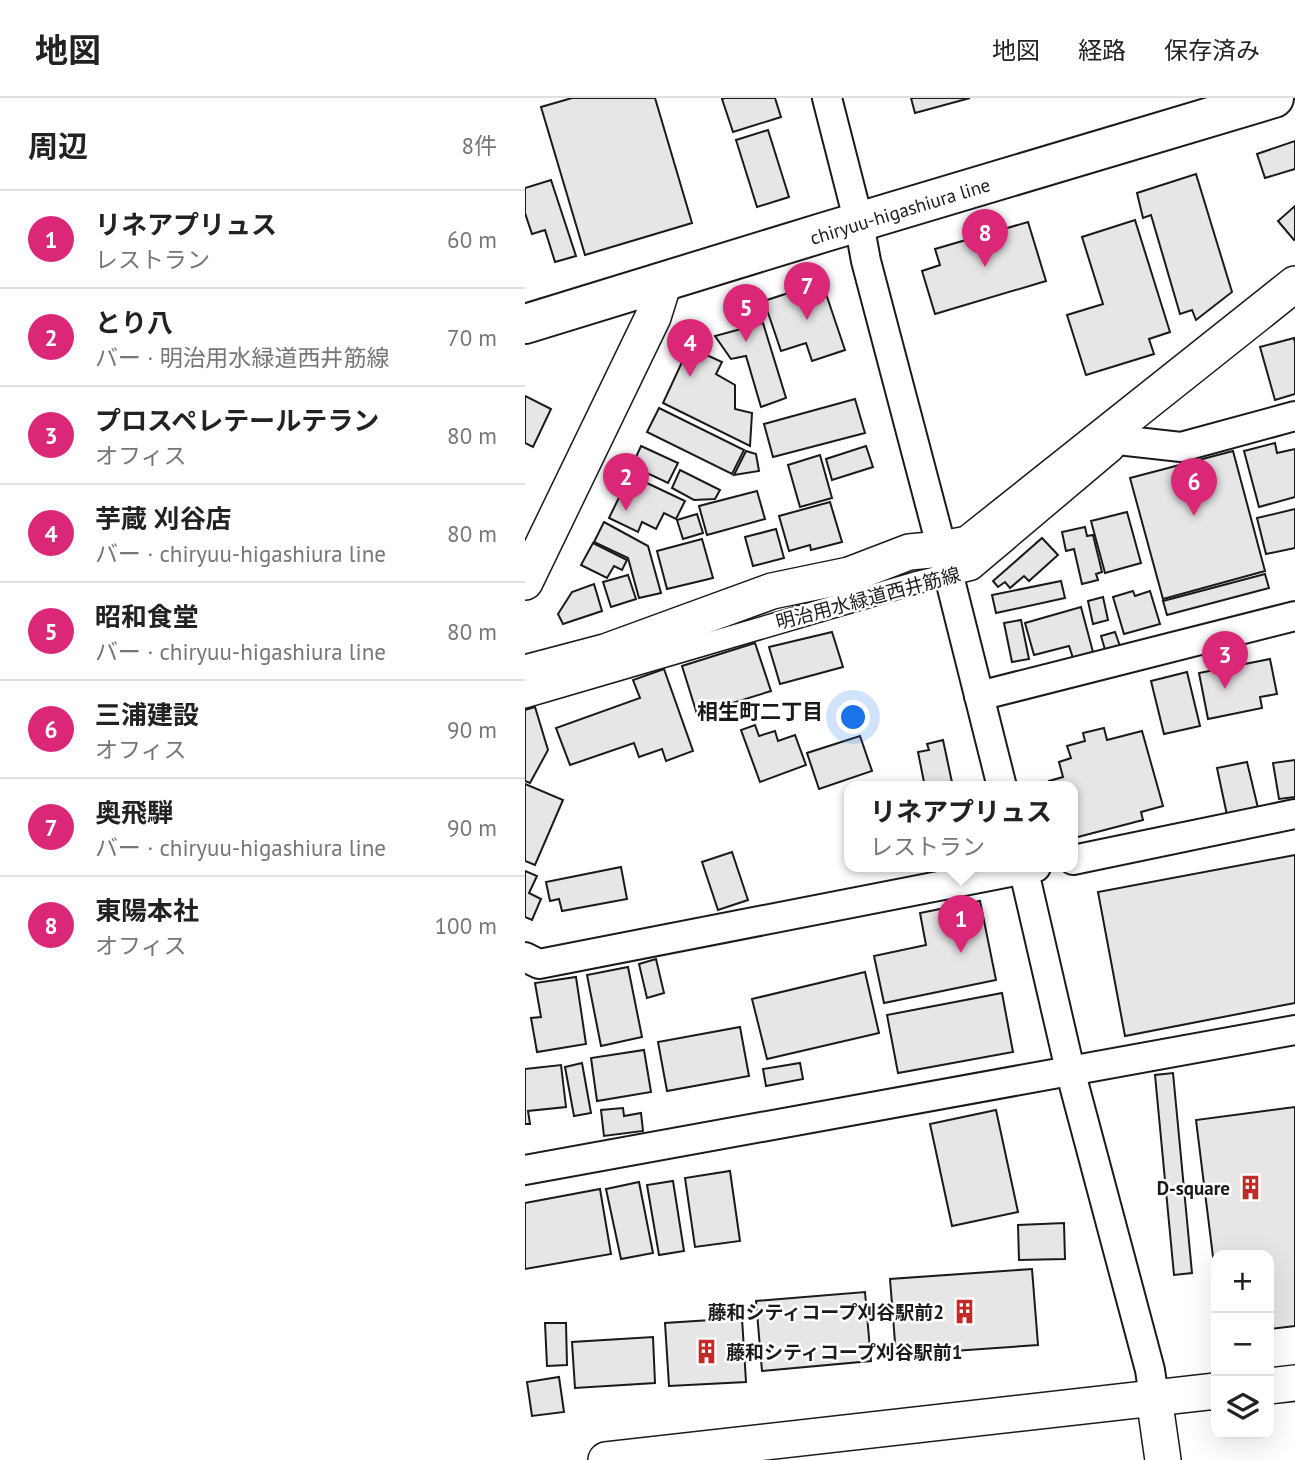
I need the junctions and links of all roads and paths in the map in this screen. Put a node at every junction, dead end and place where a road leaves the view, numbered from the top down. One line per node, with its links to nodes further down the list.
1 (827, 98): 3 (street)
2 (1274, 98): 3 (main road, chiryuu-higashiura line)
3 (859, 223): 4 (main road, chiryuu-higashiura line); 10 (street)
4 (664, 282): 7 (main road, chiryuu-higashiura line); 11 (street)
5 (1295, 285): 9 (street)
6 (1295, 305): 9 (street)
7 (525, 324)
8 (1295, 416): 9 (street)
9 (1112, 440): 10 (street)
10 (945, 562): 13 (street); 14 (street); 15 (street, 明治用水緑道西井筋線)
11 (525, 582)
12 (1295, 617): 14 (street)
13 (525, 673)
14 (979, 696): 16 (street)
15 (525, 697)
16 (1000, 781)
17 (1295, 814): 18 (street)
18 (1078, 859)
19 (1007, 872): 21 (street)
20 (1028, 872): 23 (street)
21 (525, 957)
22 (1295, 1030): 23 (street)
23 (1070, 1070): 24 (street); 28 (street)
24 (525, 1170)
25 (1295, 1383): 26 (street)
26 (1274, 1385)
27 (1211, 1391): 28 (street)
28 (1154, 1397): 29 (street); 30 (street)
29 (605, 1460)
30 (1163, 1460)

